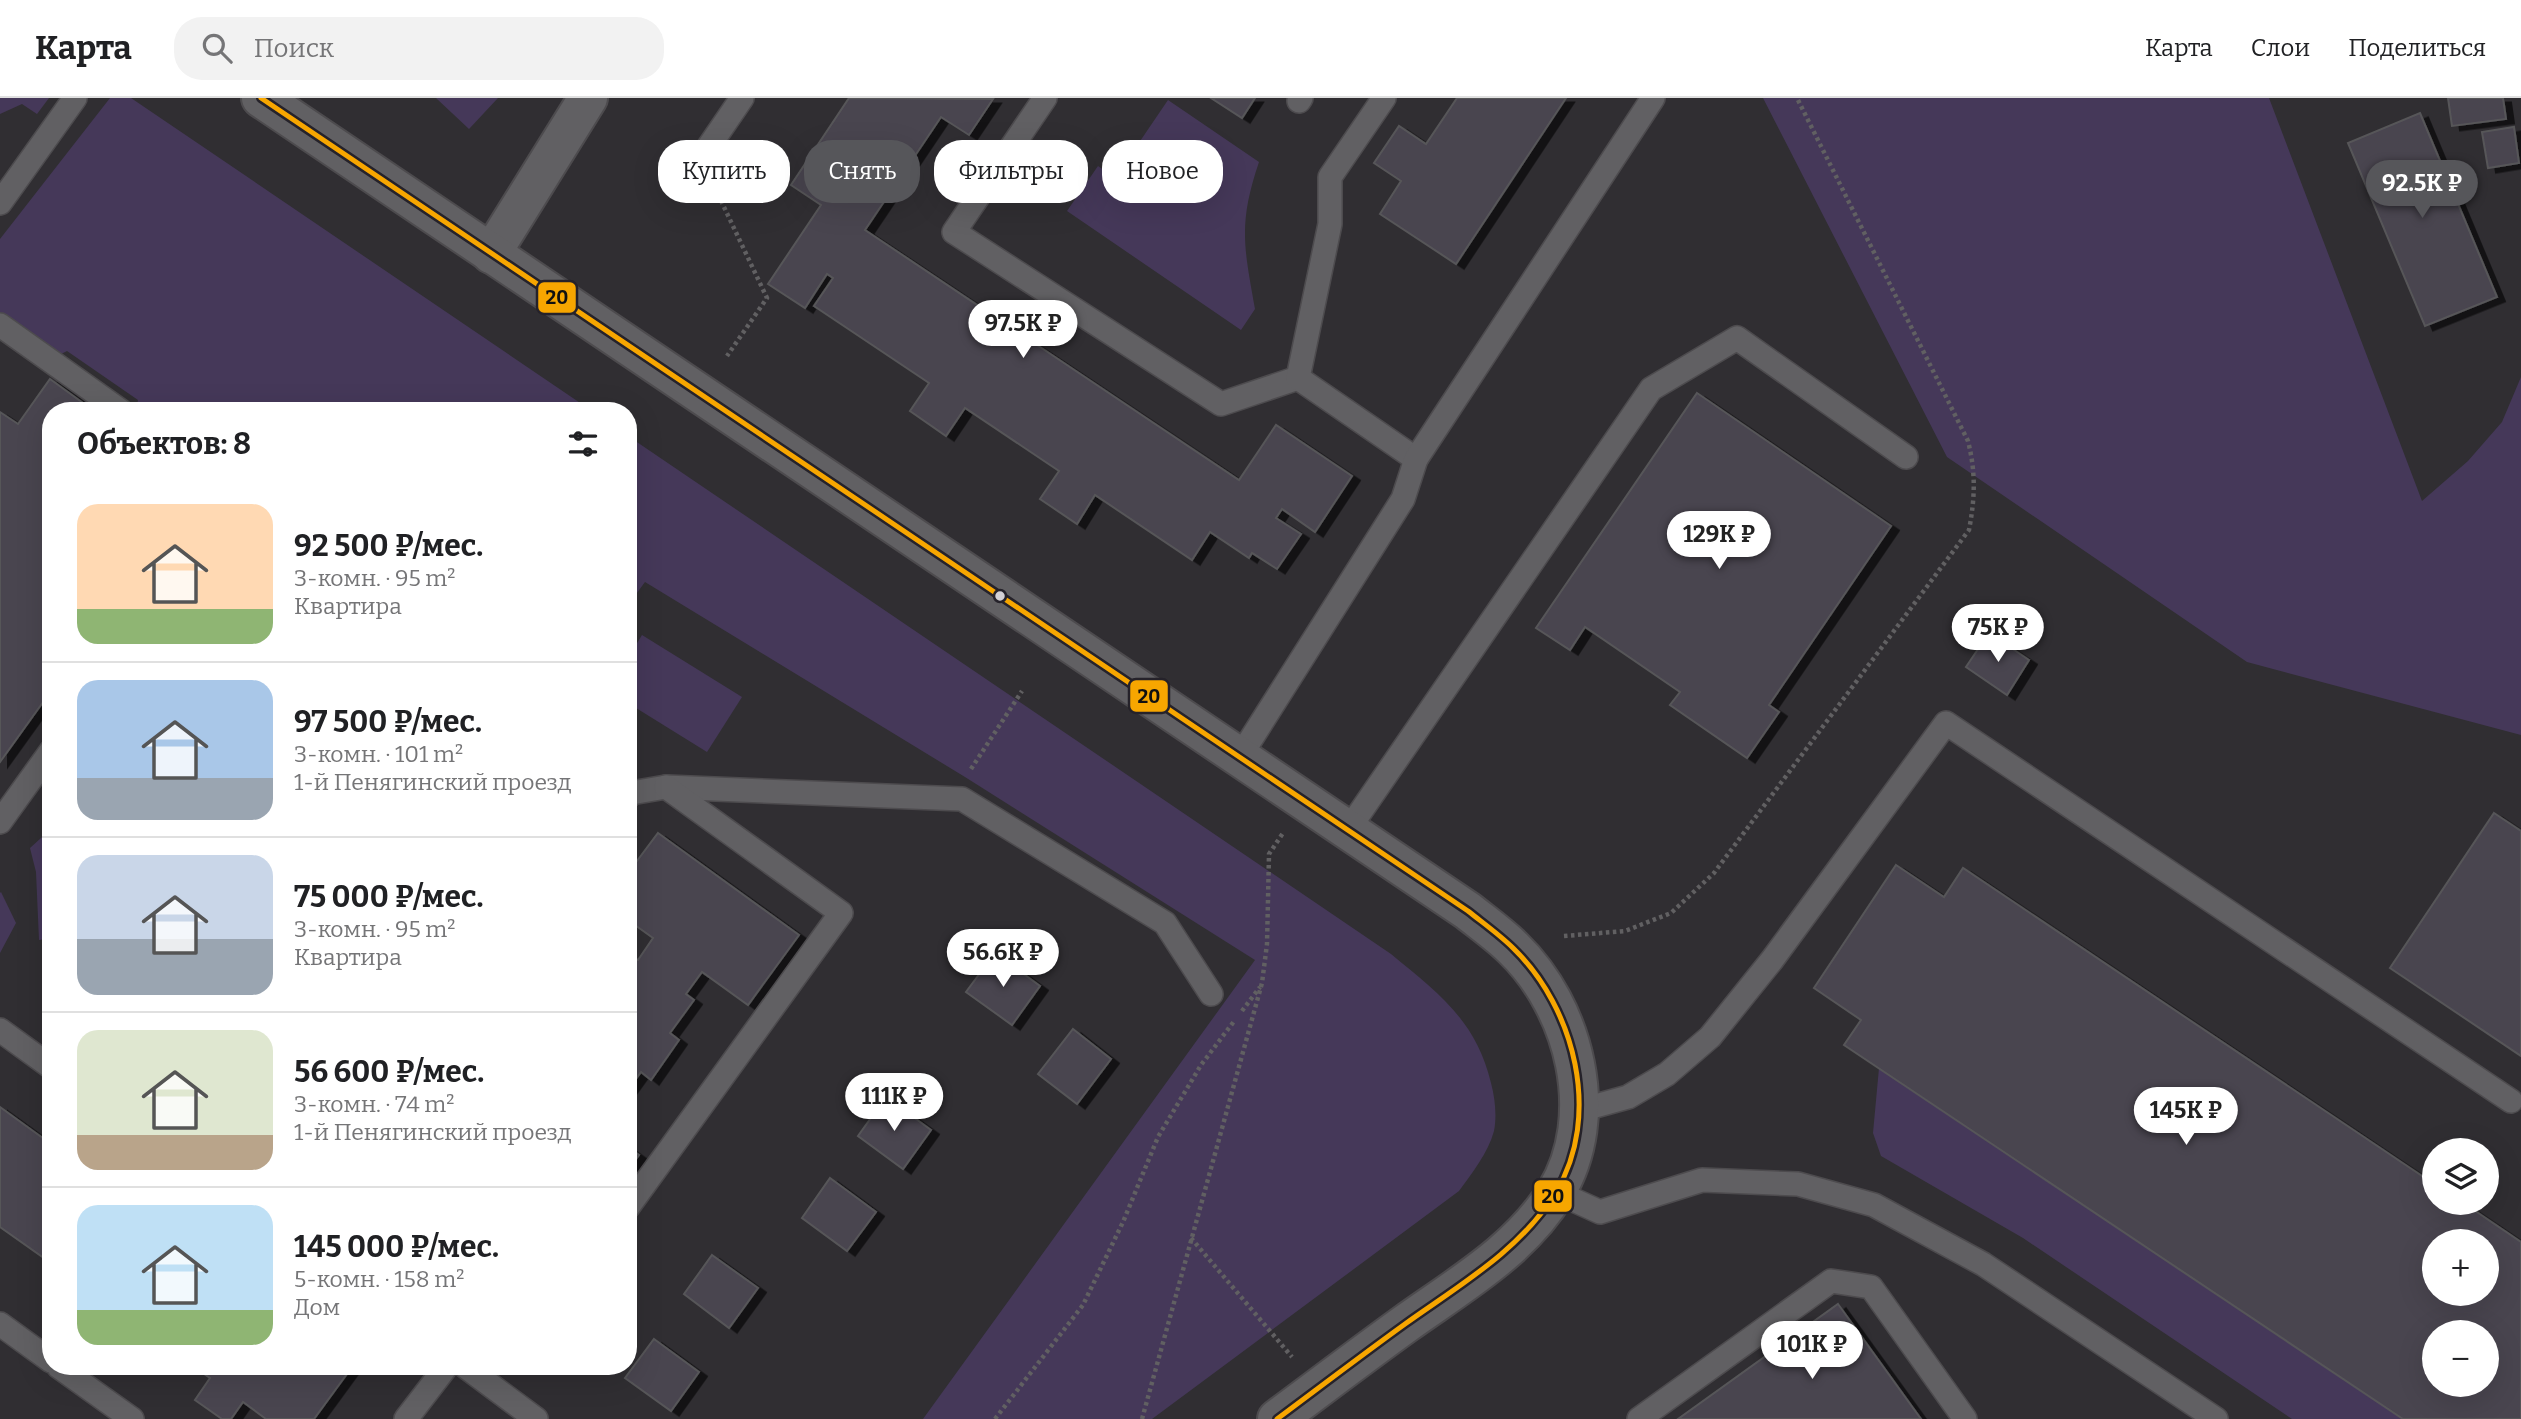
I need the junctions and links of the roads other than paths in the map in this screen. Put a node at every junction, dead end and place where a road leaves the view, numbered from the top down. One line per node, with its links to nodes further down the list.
1 (75, 98): 9 (lane)
2 (261, 98): 10 (street)
3 (588, 98): 10 (street)
4 (742, 98): 8 (lane)
5 (1045, 98): 12 (lane)
6 (1384, 98): 12 (lane)
7 (1653, 98): 15 (lane)
8 (714, 140)
9 (0, 203)
10 (491, 254): 16 (street)
11 (0, 325): 13 (lane)
12 (1298, 378): 15 (lane)
13 (108, 402)
14 (1906, 457): 21 (lane)
15 (1416, 459): 16 (lane)
16 (1239, 758): 21 (street)
17 (42, 764): 20 (lane)
18 (666, 787): 19 (lane); 22 (lane); 28 (lane)
19 (637, 792)
20 (0, 822)
21 (1348, 830): 26 (street)
22 (1210, 994)
23 (0, 1030): 24 (lane)
24 (42, 1060)
25 (2511, 1101): 26 (lane)
26 (1581, 1110): 27 (street)
27 (1556, 1192): 38 (street); 41 (lane)
28 (637, 1195)
29 (0, 1324): 30 (lane)
30 (42, 1354)
31 (68, 1375): 34 (lane)
32 (440, 1375): 36 (lane)
33 (477, 1375): 37 (lane)
34 (106, 1411): 35 (lane)
35 (132, 1419)
36 (406, 1419)
37 (536, 1419)
38 (1277, 1419)
39 (1639, 1419): 40 (lane)
40 (1965, 1419)
41 (2216, 1419)

